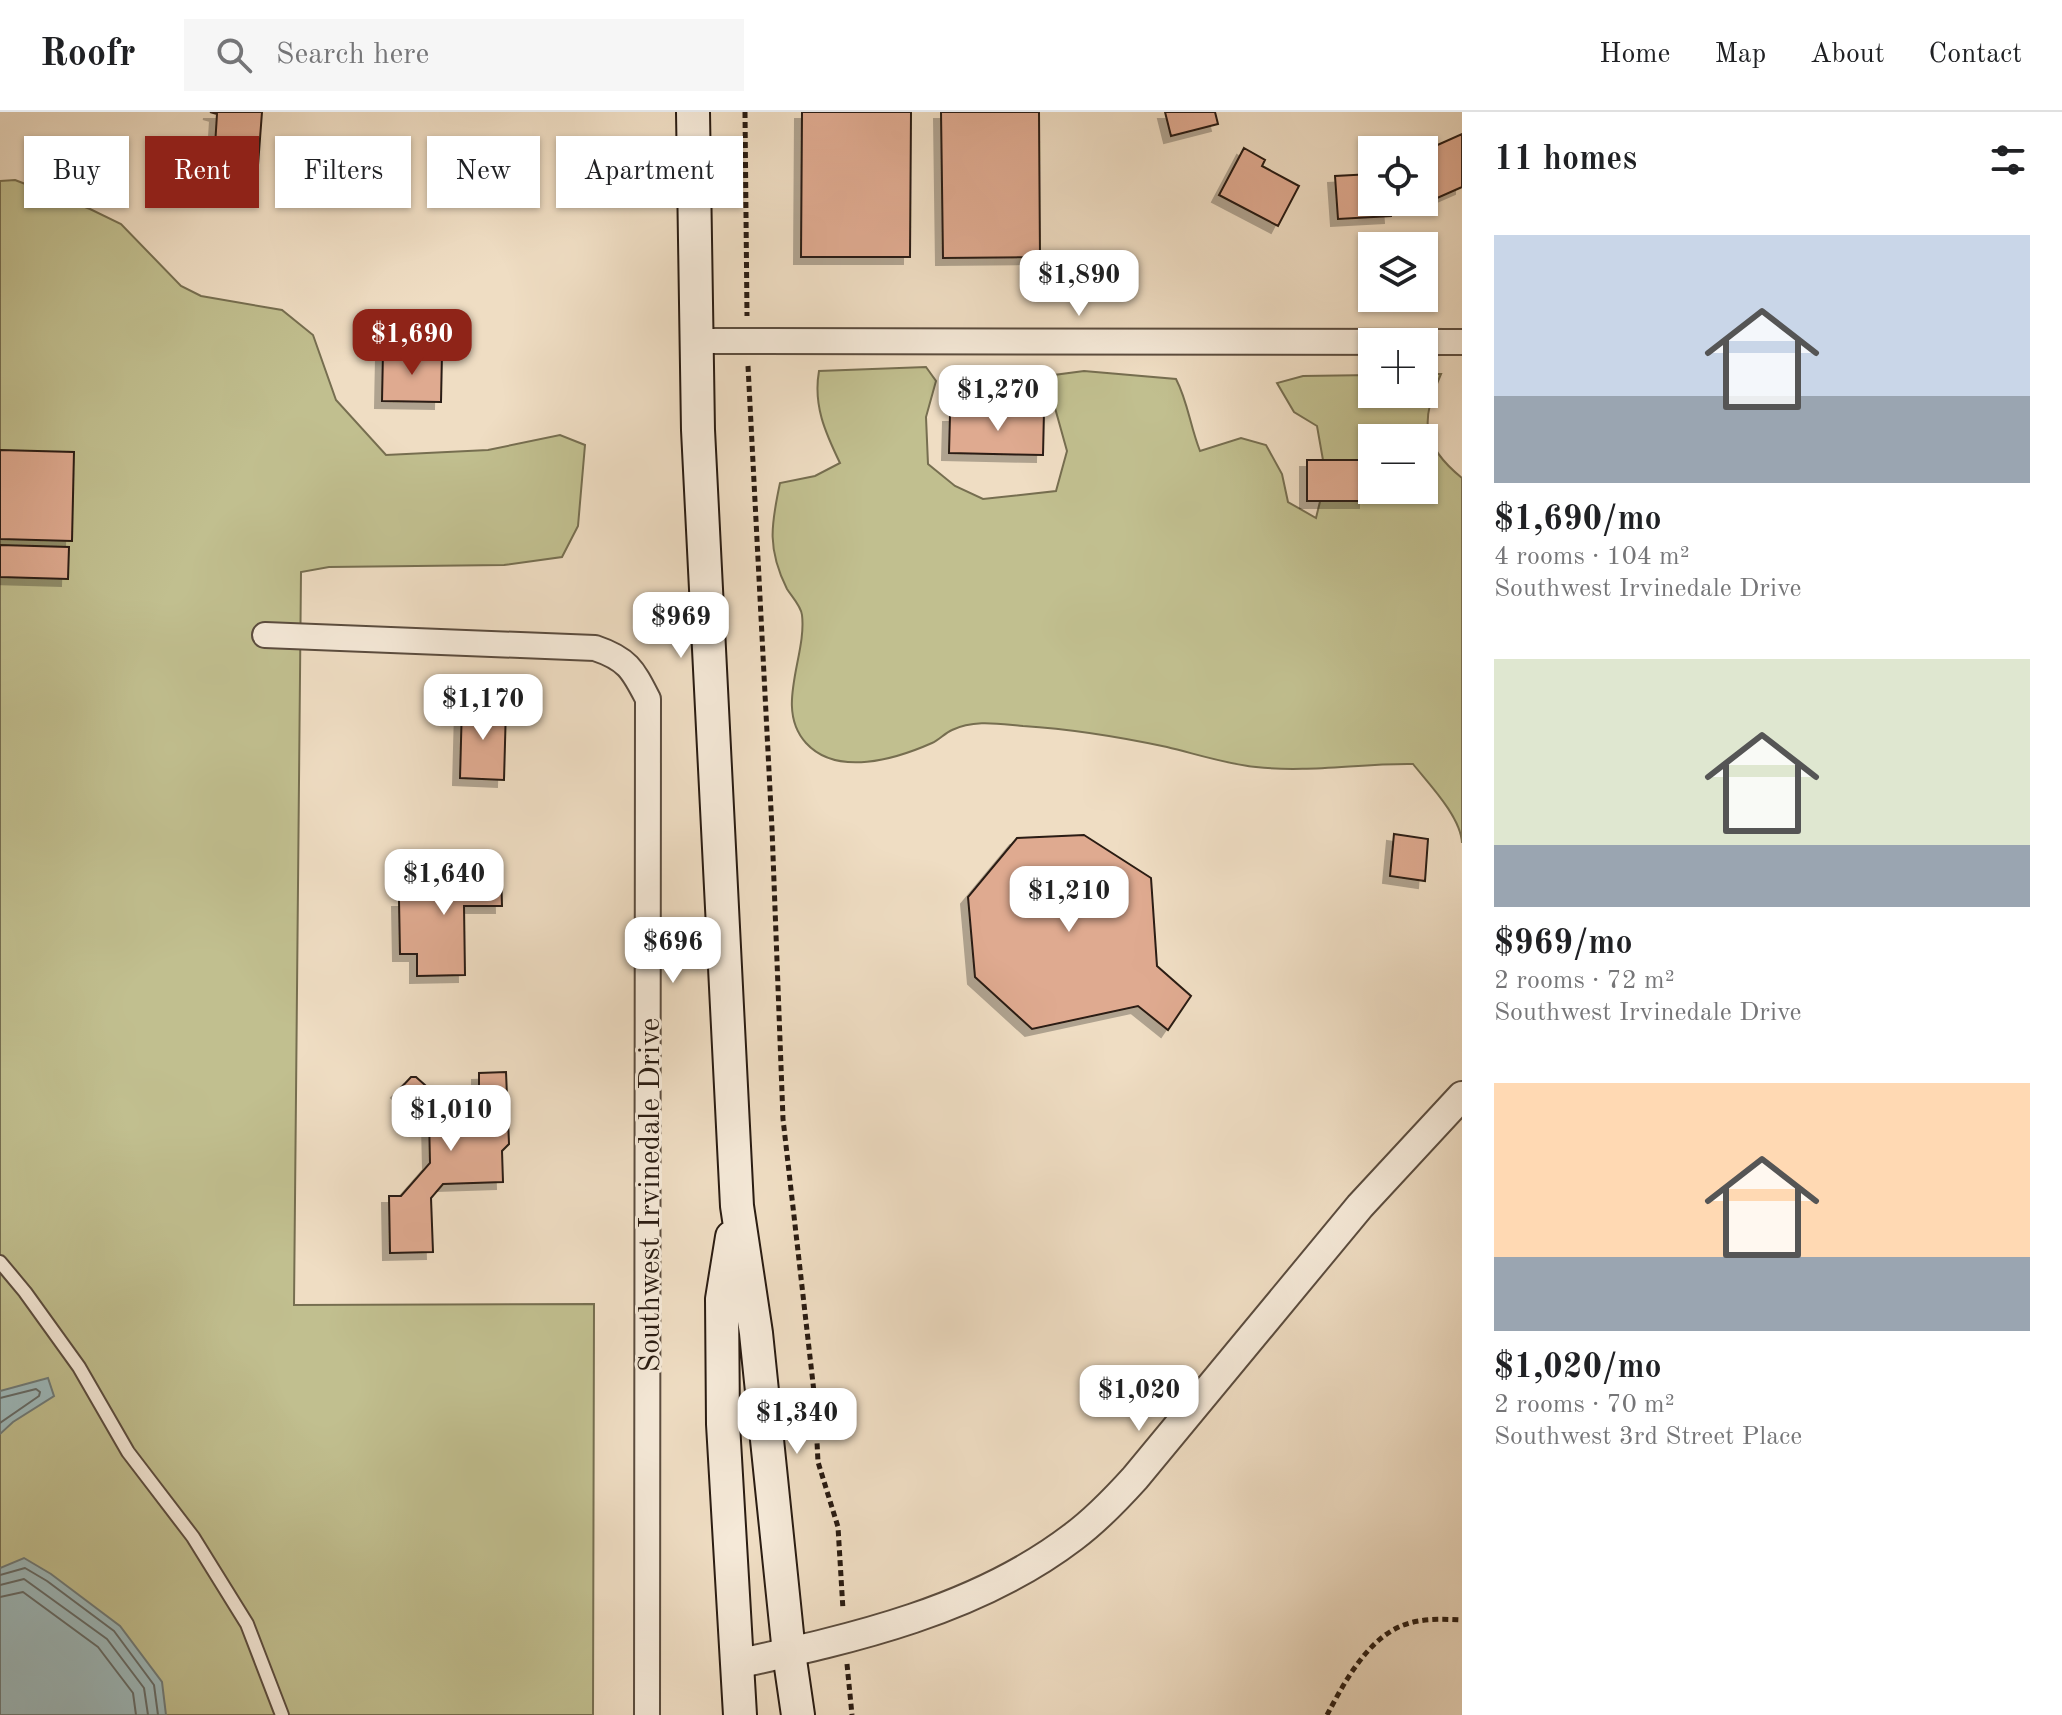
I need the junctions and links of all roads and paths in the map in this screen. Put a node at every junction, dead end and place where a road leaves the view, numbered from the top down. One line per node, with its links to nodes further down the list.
1 (693, 112): 3 (main road)
2 (745, 112): 4 (path)
3 (696, 341): 4 (street); 8 (main road)
4 (747, 341): 5 (street); 11 (path)
5 (1462, 342)
6 (265, 635): 15 (street, Southwest Irvinedale Drive)
7 (1462, 1096): 11 (street)
8 (737, 1206): 12 (main road); 13 (main road)
9 (0, 1262): 14 (lane)
10 (1462, 1620): 19 (path)
11 (845, 1639): 12 (street); 18 (path)
12 (789, 1653): 13 (street); 17 (main road)
13 (737, 1664): 16 (main road)
14 (282, 1715)
15 (647, 1715)
16 (740, 1715)
17 (798, 1715)
18 (852, 1715)
19 (1327, 1715)

